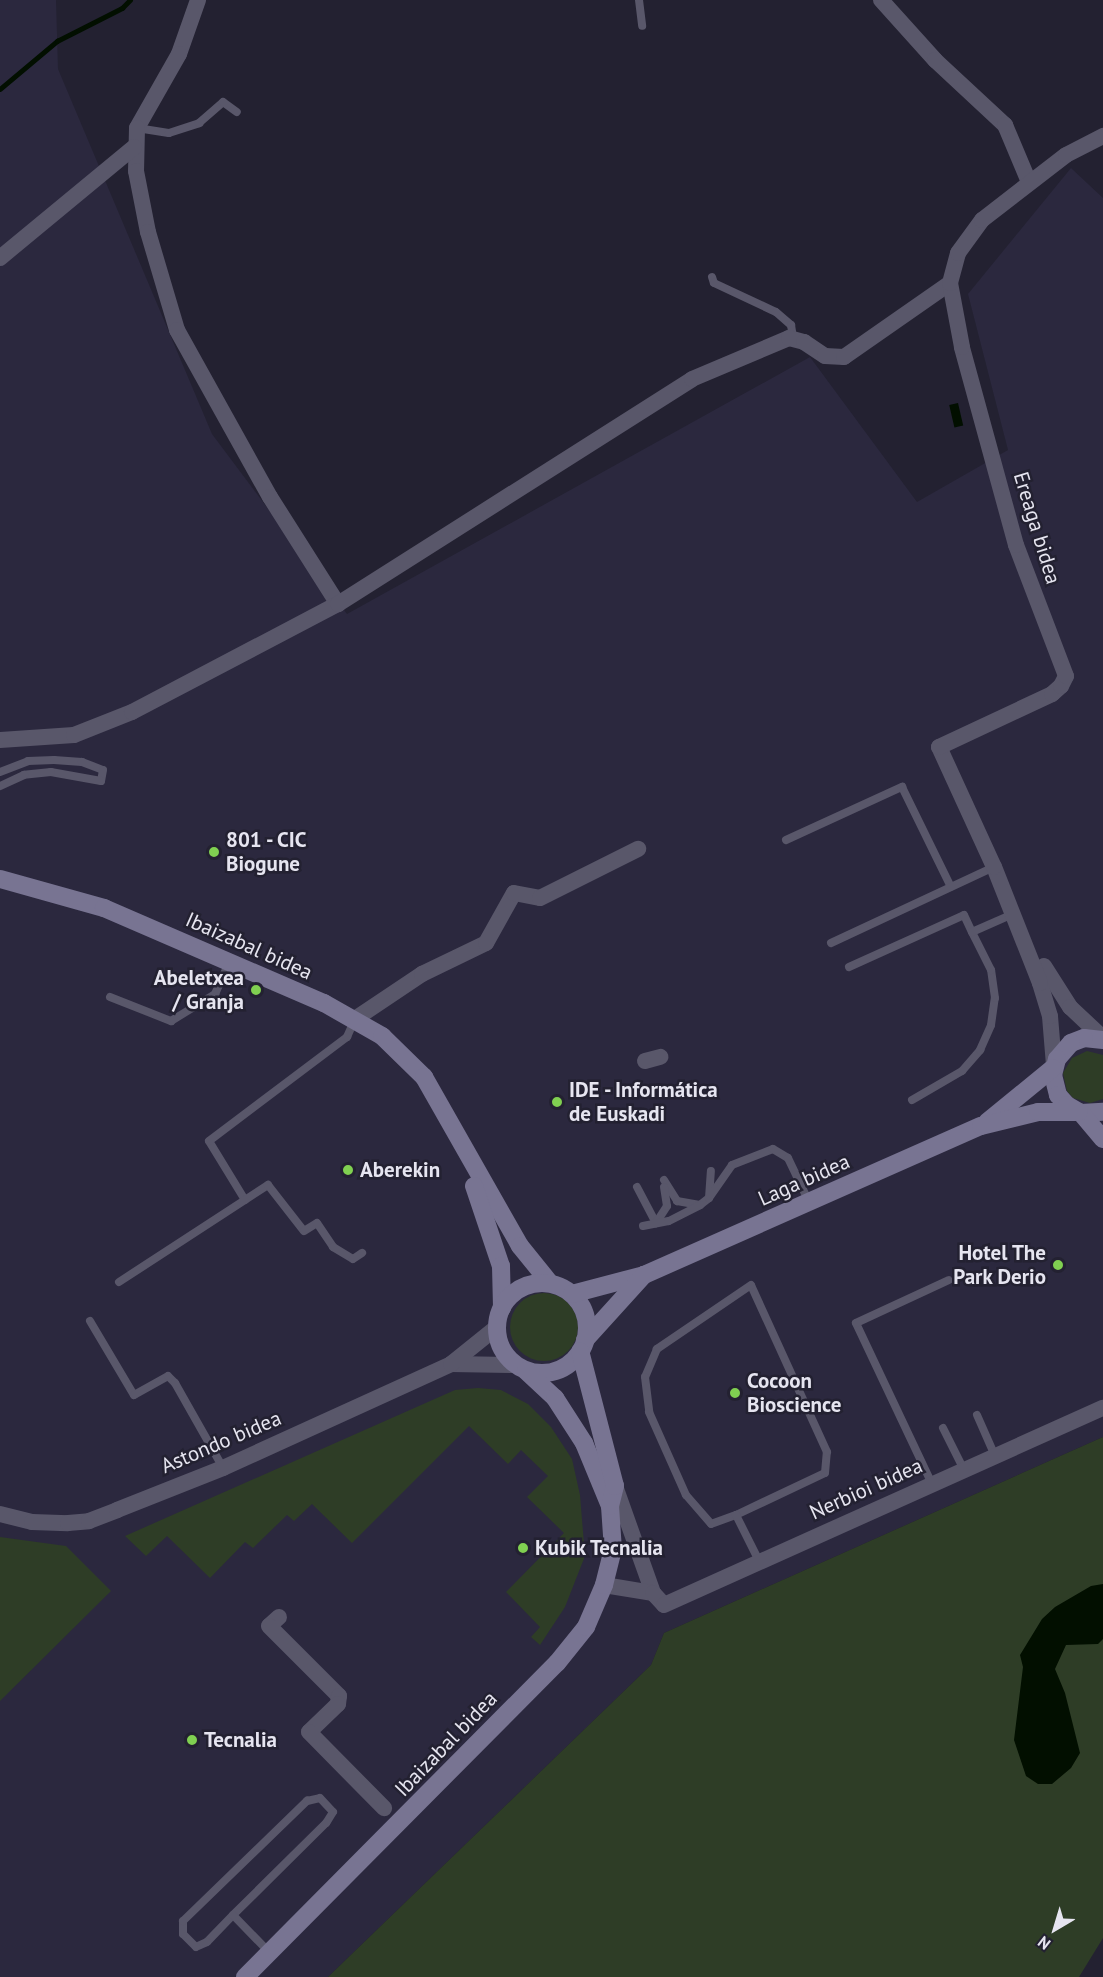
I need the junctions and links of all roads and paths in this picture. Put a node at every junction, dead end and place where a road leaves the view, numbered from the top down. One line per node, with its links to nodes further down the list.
1 (198, 0): 6 (street)
2 (639, 0): 4 (lane)
3 (881, 0): 9 (street)
4 (642, 26)
5 (237, 112): 6 (lane)
6 (137, 128): 8 (street)
7 (1103, 136): 9 (street)
8 (134, 147): 10 (street); 14 (street)
9 (1029, 182): 12 (street)
10 (0, 258)
11 (712, 277): 13 (lane)
12 (950, 283): 13 (street); 20 (street, Ereaga bidea)
13 (793, 338): 14 (street)
14 (338, 604): 15 (street)
15 (0, 740)
16 (0, 772): 17 (lane)
17 (0, 786)
18 (786, 840): 22 (lane)
19 (638, 849): 29 (street)
20 (994, 867): 22 (lane); 23 (street, Ereaga bidea)
21 (0, 879): 26 (street, Ibaizabal bidea)
22 (951, 887): 25 (lane)
23 (1013, 914): 24 (lane); 30 (street, Ereaga bidea); 31 (street, Ereaga bidea)
24 (972, 932): 27 (lane); 32 (lane)
25 (831, 943)
26 (230, 962): 28 (lane); 29 (street, Ibaizabal bidea)
27 (849, 967)
28 (110, 998)
29 (355, 1019): 33 (street, Ibaizabal bidea); 41 (lane)
30 (1103, 1039): 31 (street, Laga bidea)
31 (1054, 1067): 34 (street); 36 (street, Laga bidea)
32 (912, 1100)
33 (444, 1110): 50 (street, Ibaizabal bidea); 52 (street, Ibaizabal bidea)
34 (1080, 1112): 35 (street, Laga bidea); 36 (street, Laga bidea); 37 (street)
35 (1103, 1112)
36 (981, 1126): 42 (street, Laga bidea)
37 (1103, 1139)
38 (711, 1171): 40 (lane)
39 (637, 1186): 44 (lane)
40 (709, 1197): 42 (lane); 43 (lane)
41 (246, 1200): 46 (lane); 49 (lane)
42 (809, 1202): 47 (street, Laga bidea)
43 (700, 1205): 44 (lane); 44 (lane)
44 (656, 1223): 45 (lane)
45 (644, 1227)
46 (362, 1254)
47 (644, 1275): 51 (street, Laga bidea); 55 (street, Laga bidea)
48 (949, 1280): 64 (lane)
49 (119, 1282)
50 (550, 1283): 51 (street); 52 (street)
51 (572, 1294): 55 (street)
52 (502, 1308): 54 (street)
53 (90, 1321): 62 (lane)
54 (497, 1327): 56 (street, Astondo bidea); 57 (street)
55 (583, 1346): 57 (street); 65 (street, Ibaizabal bidea)
56 (451, 1364): 57 (street, Astondo bidea); 62 (street, Astondo bidea)
57 (521, 1368): 66 (street, Ibaizabal bidea)
58 (1103, 1408): 61 (street, Nerbioi bidea)
59 (977, 1415): 61 (lane)
60 (943, 1428): 63 (lane)
61 (995, 1456): 63 (street, Nerbioi bidea)
62 (223, 1468): 67 (street, Astondo bidea)
63 (964, 1470): 64 (street, Nerbioi bidea)
64 (932, 1484): 69 (street, Nerbioi bidea)
65 (615, 1486): 66 (street, Ibaizabal bidea); 71 (street)
66 (610, 1506): 70 (street, Ibaizabal bidea)
67 (0, 1514)
68 (736, 1515): 68 (lane); 69 (lane)
69 (759, 1561): 71 (street, Nerbioi bidea)
70 (604, 1585): 71 (street); 75 (street, Ibaizabal bidea)
71 (653, 1593)
72 (279, 1617): 73 (street)
73 (384, 1808)
74 (233, 1915): 74 (lane); 75 (lane)
75 (270, 1952): 76 (street, Ibaizabal bidea)
76 (245, 1977)

